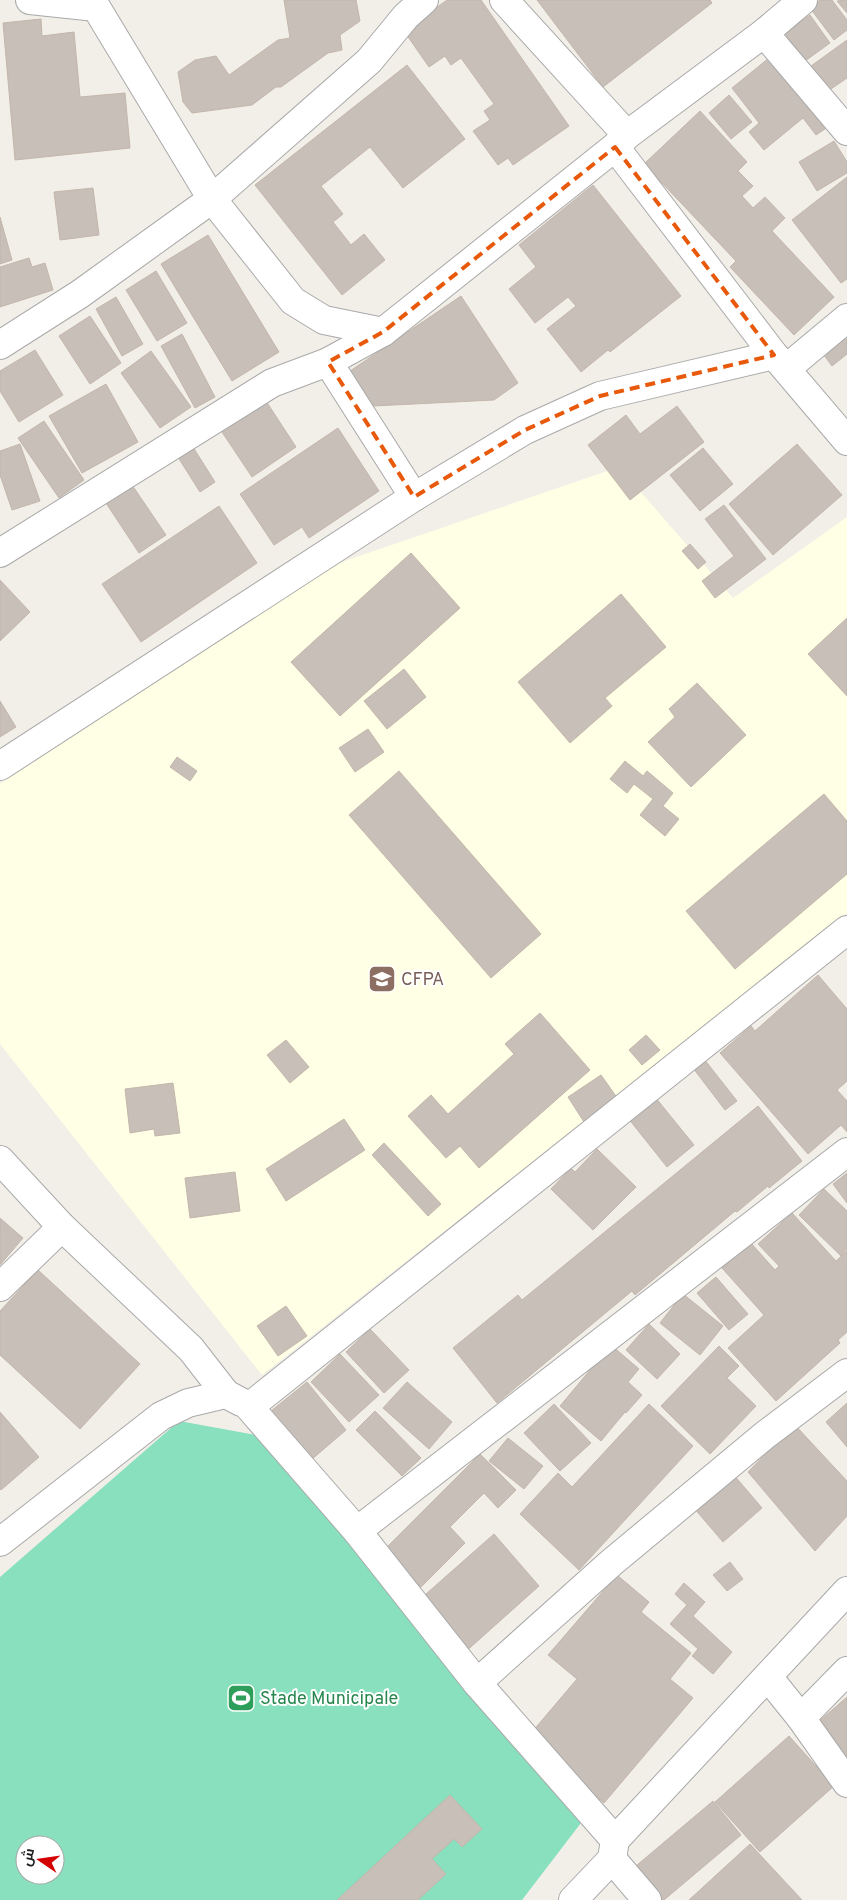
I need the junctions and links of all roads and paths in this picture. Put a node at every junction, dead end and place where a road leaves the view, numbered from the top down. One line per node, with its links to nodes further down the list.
1 (30, 0): 5 (street)
2 (424, 0): 9 (street)
3 (504, 0): 8 (street)
4 (803, 0): 6 (street)
5 (101, 3): 9 (street)
6 (764, 32): 7 (street); 8 (street)
7 (847, 131)
8 (621, 141): 11 (street); 14 (street)
9 (212, 199): 11 (street); 12 (street)
10 (847, 318): 14 (street)
11 (383, 332): 13 (street)
12 (0, 345)
13 (328, 362): 16 (street); 17 (street)
14 (780, 362): 15 (street); 16 (street)
15 (847, 441)
16 (414, 497): 18 (street)
17 (0, 553)
18 (0, 766)
19 (844, 939): 25 (street)
20 (847, 1152): 26 (street)
21 (0, 1160): 22 (street)
22 (62, 1227): 23 (street); 25 (street)
23 (0, 1287)
24 (847, 1373): 31 (street)
25 (238, 1400): 26 (street); 27 (street)
26 (357, 1531): 31 (street)
27 (0, 1542)
28 (847, 1591): 30 (street)
29 (847, 1671): 32 (street)
30 (768, 1677): 32 (street); 34 (street)
31 (477, 1683): 34 (street)
32 (801, 1718): 33 (street)
33 (847, 1783)
34 (614, 1849): 35 (street); 36 (street)
35 (573, 1900)
36 (646, 1900)

